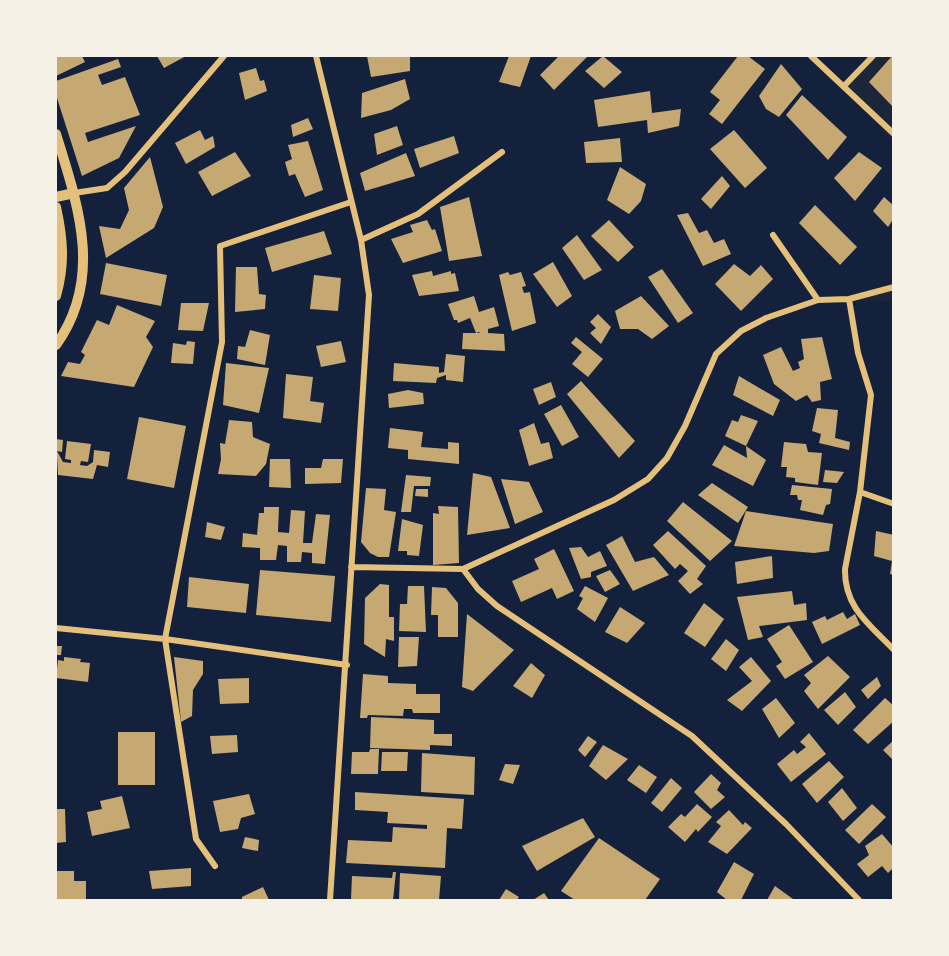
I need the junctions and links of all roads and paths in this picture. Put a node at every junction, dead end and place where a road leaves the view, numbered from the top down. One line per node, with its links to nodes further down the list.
1 (224, 56): 9 (street)
2 (316, 56): 11 (street)
3 (811, 56): 5 (street)
4 (873, 56): 5 (street)
5 (844, 86): 7 (street)
6 (56, 134): 9 (highway)
7 (894, 134)
8 (502, 152): 14 (street)
9 (74, 193): 10 (highway); 19 (highway)
10 (56, 197)
11 (351, 202): 14 (street); 25 (street)
12 (56, 207): 16 (highway)
13 (773, 235): 18 (street)
14 (361, 240): 22 (street)
15 (894, 287): 17 (street)
16 (56, 296)
17 (849, 299): 18 (street); 20 (street)
18 (818, 300): 23 (street)
19 (56, 345)
20 (860, 492): 21 (street); 26 (street)
21 (894, 504)
22 (351, 567): 23 (street); 27 (street)
23 (463, 568): 30 (street)
24 (56, 628): 25 (street)
25 (165, 639): 27 (street); 28 (street)
26 (894, 650)
27 (347, 665): 29 (street)
28 (215, 866)
29 (330, 900)
30 (859, 900)

